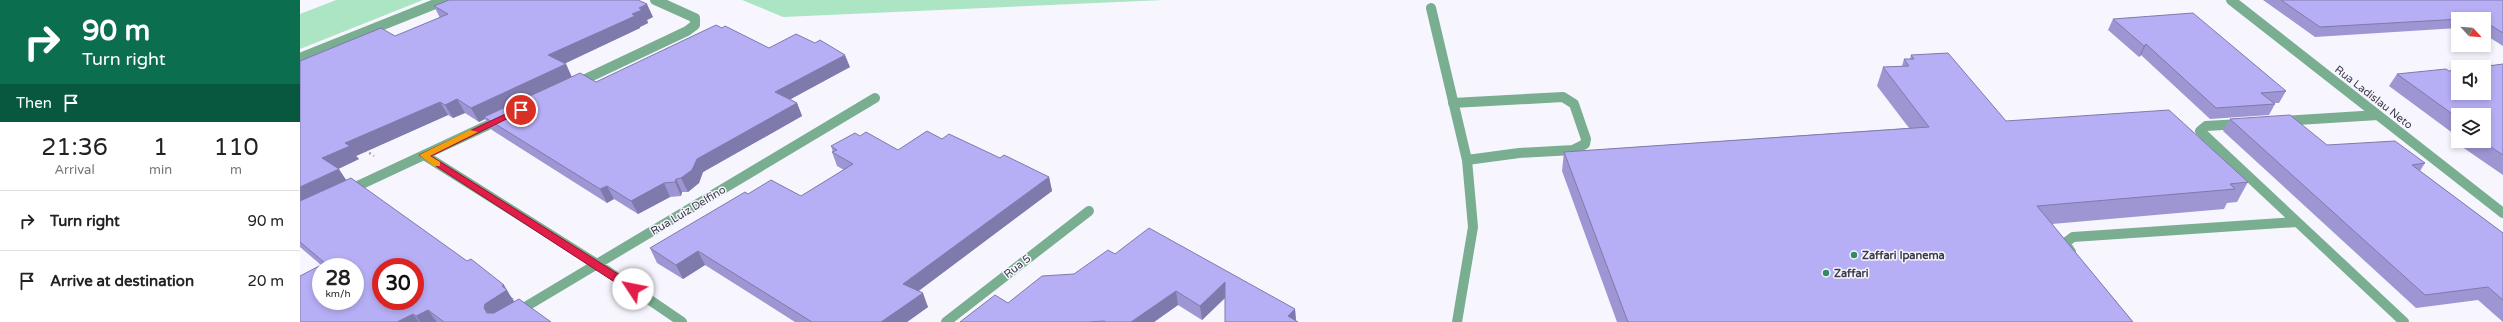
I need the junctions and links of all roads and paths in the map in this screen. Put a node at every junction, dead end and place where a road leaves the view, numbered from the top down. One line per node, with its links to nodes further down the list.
1 (445, 0): 5 (street)
2 (655, 0): 6 (street)
3 (2230, 0): 10 (street, Rua Ladislau Neto)
4 (1431, 8): 8 (street)
5 (300, 58)
6 (566, 88)
7 (875, 98): 22 (street, Rua Luiz Delfino)
8 (1453, 103): 15 (street); 15 (street)
9 (509, 115): 14 (street)
10 (2378, 115): 11 (street); 19 (street, Rua Ladislau Neto)
11 (2269, 122)
12 (2253, 123): 20 (street)
13 (362, 148): 16 (path)
14 (424, 155): 16 (street); 22 (street)
15 (1467, 160): 26 (street)
16 (393, 169): 17 (street)
17 (343, 193)
18 (1089, 211): 25 (street, Rua 5)
19 (2503, 213)
20 (2297, 222): 21 (street); 27 (street)
21 (2077, 260)
22 (597, 264): 23 (street, Rua Luiz Delfino); 24 (street)
23 (500, 322)
24 (682, 322)
25 (946, 322)
26 (1457, 322)
27 (2404, 322)

